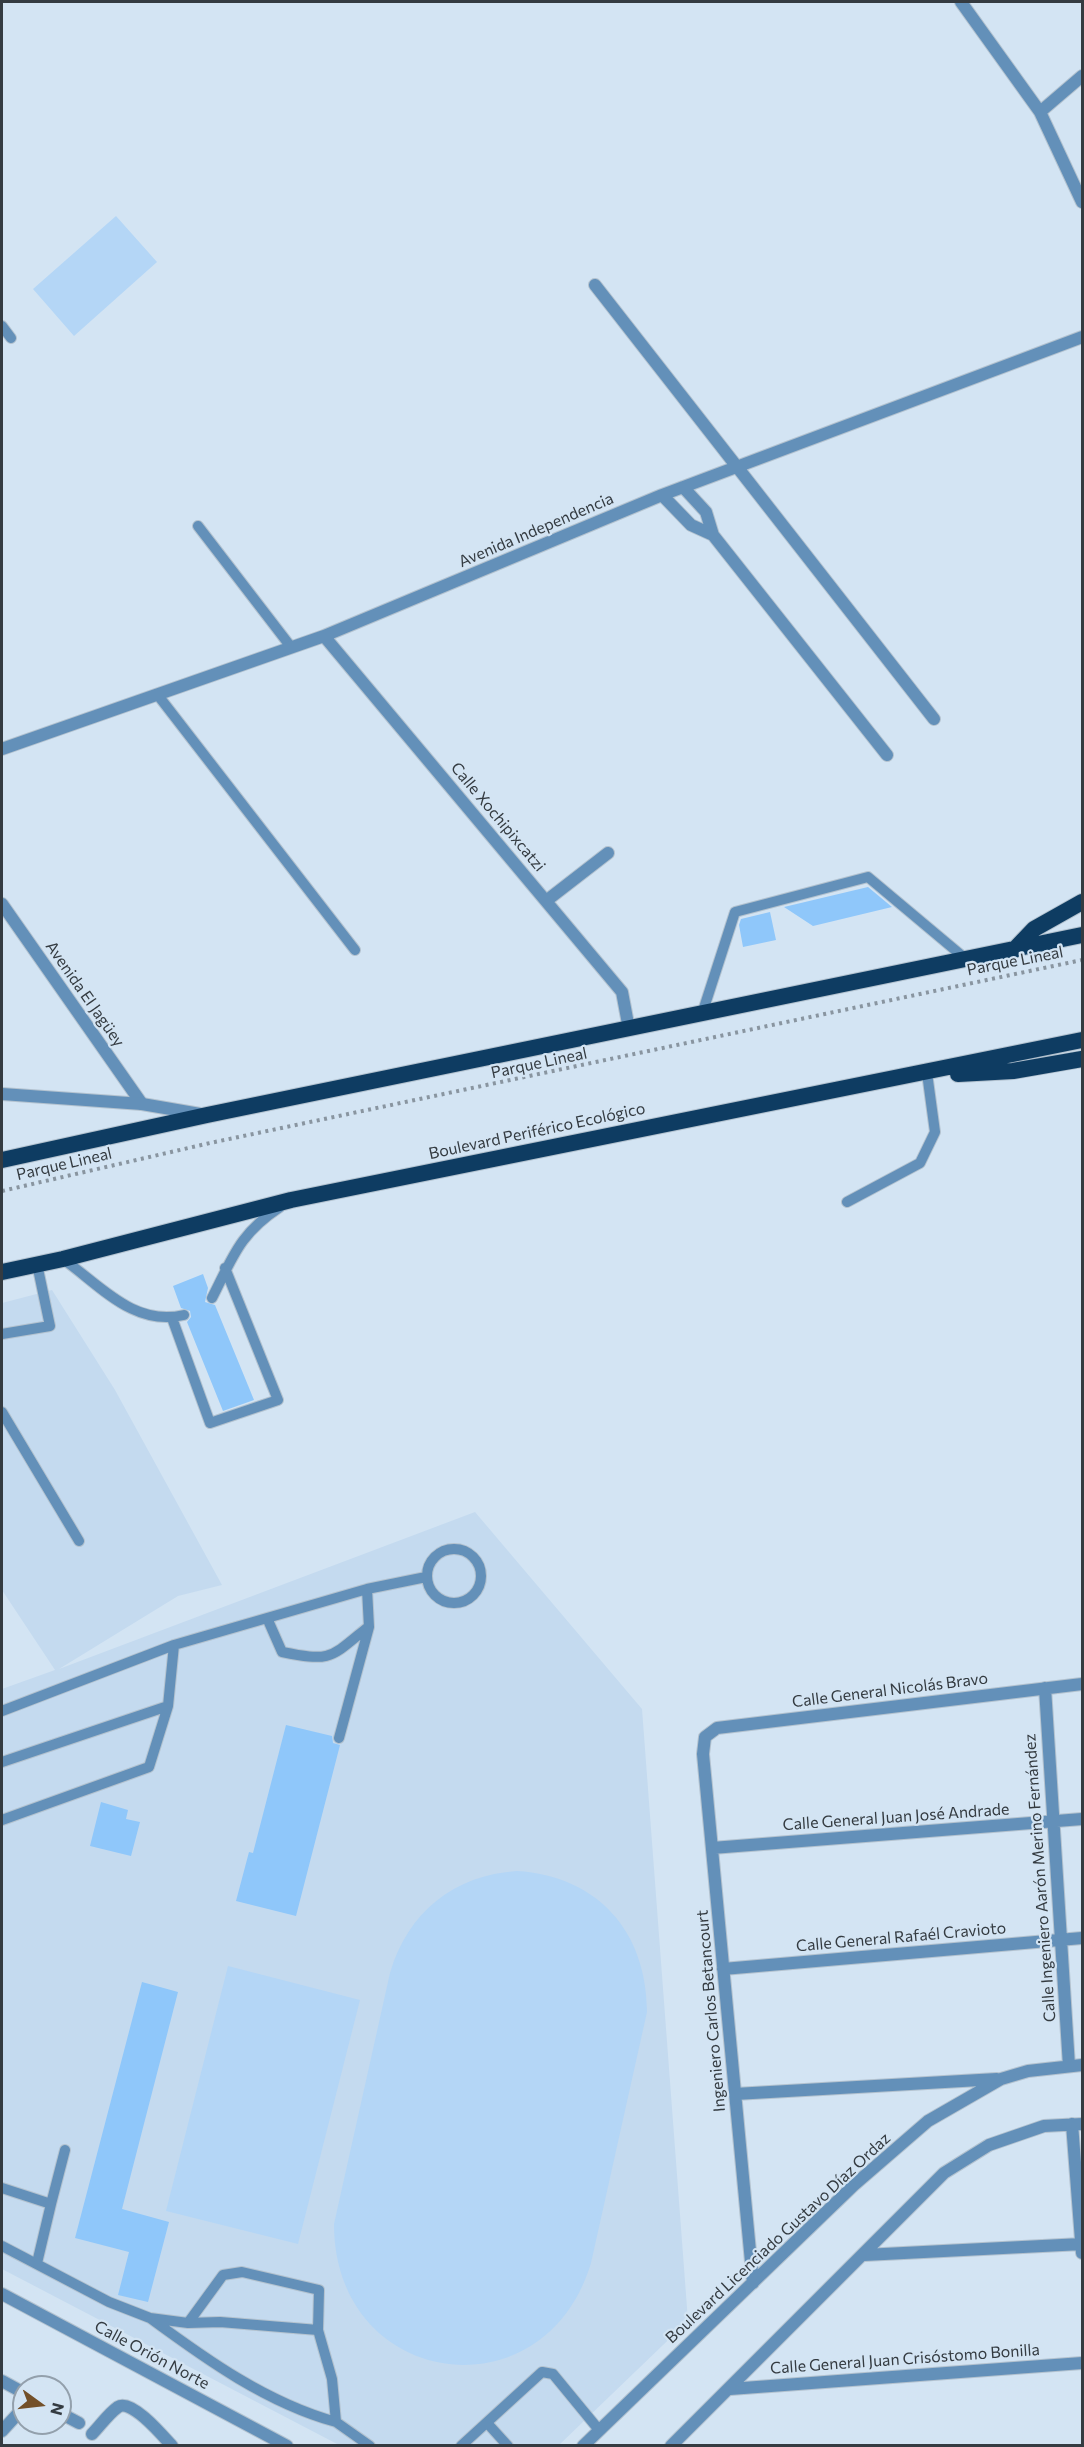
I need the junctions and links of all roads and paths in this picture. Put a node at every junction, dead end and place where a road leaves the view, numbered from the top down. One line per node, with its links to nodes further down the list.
1 (961, 2): 3 (street)
2 (1083, 75): 3 (street)
3 (1040, 112): 4 (street)
4 (1083, 202)
5 (595, 285): 9 (street)
6 (2, 326): 8 (lane)
7 (1083, 337): 9 (street, Avenida Independencia)
8 (11, 338)
9 (737, 466): 10 (street, Avenida Independencia); 17 (street)
10 (683, 487): 11 (street, Avenida Independencia); 13 (street)
11 (662, 495): 13 (street); 14 (street, Avenida Independencia)
12 (198, 526): 15 (lane)
13 (713, 535): 19 (street)
14 (324, 636): 15 (street, Avenida Independencia); 21 (street, Calle Xochipixcatzi)
15 (291, 647): 16 (street, Avenida Independencia)
16 (157, 694): 18 (street, Avenida Independencia); 25 (lane)
17 (934, 719)
18 (2, 748)
19 (887, 755)
20 (608, 853): 21 (street)
21 (546, 901): 30 (street, Calle Xochipixcatzi)
22 (1083, 902): 26 (highway)
23 (2, 904): 35 (street, Avenida El Jagüey)
24 (1083, 936): 26 (highway)
25 (355, 950)
26 (1012, 951): 27 (highway)
27 (967, 960): 29 (highway); 29 (lane)
28 (1083, 960): 38 (path, Parque Lineal)
29 (702, 1014): 30 (highway)
30 (629, 1029): 36 (highway)
31 (1083, 1040): 33 (highway, Boulevard Periférico Ecológico)
32 (1083, 1059): 33 (highway)
33 (935, 1071): 39 (highway, Boulevard Periférico Ecológico); 40 (lane)
34 (2, 1094): 35 (street)
35 (142, 1104): 36 (street)
36 (207, 1115): 37 (highway)
37 (2, 1160)
38 (2, 1191)
39 (291, 1200): 41 (highway, Boulevard Periférico Ecológico); 43 (lane)
40 (848, 1202)
41 (63, 1259): 42 (highway, Boulevard Periférico Ecológico); 47 (lane)
42 (38, 1264): 44 (highway, Boulevard Periférico Ecológico); 48 (lane)
43 (225, 1268): 45 (lane); 47 (lane)
44 (2, 1272)
45 (212, 1298)
46 (184, 1315): 47 (lane)
47 (172, 1318)
48 (2, 1334)
49 (2, 1412): 50 (lane)
50 (79, 1541)
51 (426, 1577): 51 (lane); 52 (lane)
52 (367, 1589): 53 (lane); 54 (lane)
53 (267, 1618): 54 (lane); 55 (lane)
54 (369, 1627): 61 (lane)
55 (174, 1645): 58 (lane); 59 (lane)
56 (1083, 1684): 57 (street, Calle General Nicolás Bravo)
57 (1045, 1688): 60 (street, Calle General Nicolás Bravo); 65 (street, Calle Ingeniero Aarón Merino Fernández)
58 (168, 1706): 62 (lane); 64 (lane)
59 (2, 1711)
60 (705, 1737): 66 (street, Ingeniero Carlos Betancourt)
61 (339, 1738)
62 (2, 1762)
63 (1083, 1819): 65 (street, Calle General Juan José Andrade)
64 (2, 1820)
65 (1053, 1821): 66 (street, Calle General Juan José Andrade); 68 (street, Calle Ingeniero Aarón Merino Fernández)
66 (712, 1848): 69 (street, Ingeniero Carlos Betancourt)
67 (1083, 1938): 68 (street, Calle General Rafaél Cravioto)
68 (1061, 1940): 69 (street, Calle General Rafaél Cravioto); 71 (street, Calle Ingeniero Aarón Merino Fernández)
69 (723, 1969): 73 (street, Ingeniero Carlos Betancourt)
70 (1083, 2065): 71 (street, Boulevard Licenciado Gustavo Díaz Ordaz)
71 (1069, 2066): 72 (street, Boulevard Licenciado Gustavo Díaz Ordaz)
72 (1001, 2079): 73 (street); 83 (street, Boulevard Licenciado Gustavo Díaz Ordaz)
73 (735, 2094): 83 (street, Ingeniero Carlos Betancourt)
74 (1077, 2124): 78 (street); 81 (street)
75 (65, 2150): 77 (lane)
76 (2, 2188): 77 (lane)
77 (51, 2204): 82 (lane)
78 (1082, 2244): 80 (street); 81 (street)
79 (2, 2246): 82 (lane)
80 (1083, 2253)
81 (864, 2255): 89 (street)
82 (37, 2263): 85 (lane)
83 (753, 2283): 94 (street, Boulevard Licenciado Gustavo Díaz Ordaz)
84 (2, 2294): 97 (street, Calle Orión Norte)
85 (150, 2318): 86 (lane); 91 (lane)
86 (188, 2323): 87 (lane); 87 (lane)
87 (318, 2330): 91 (lane)
88 (1083, 2363): 89 (street, Calle General Juan Crisóstomo Bonilla)
89 (730, 2389): 102 (street)
90 (72, 2419): 92 (street)
91 (336, 2422): 98 (lane)
92 (79, 2423)
93 (488, 2424): 94 (lane); 99 (lane); 100 (lane)
94 (599, 2430): 101 (street, Boulevard Licenciado Gustavo Díaz Ordaz)
95 (92, 2434): 96 (street)
96 (172, 2445)
97 (287, 2445)
98 (370, 2445)
99 (461, 2445)
100 (508, 2445)
101 (583, 2445)
102 (671, 2445)

